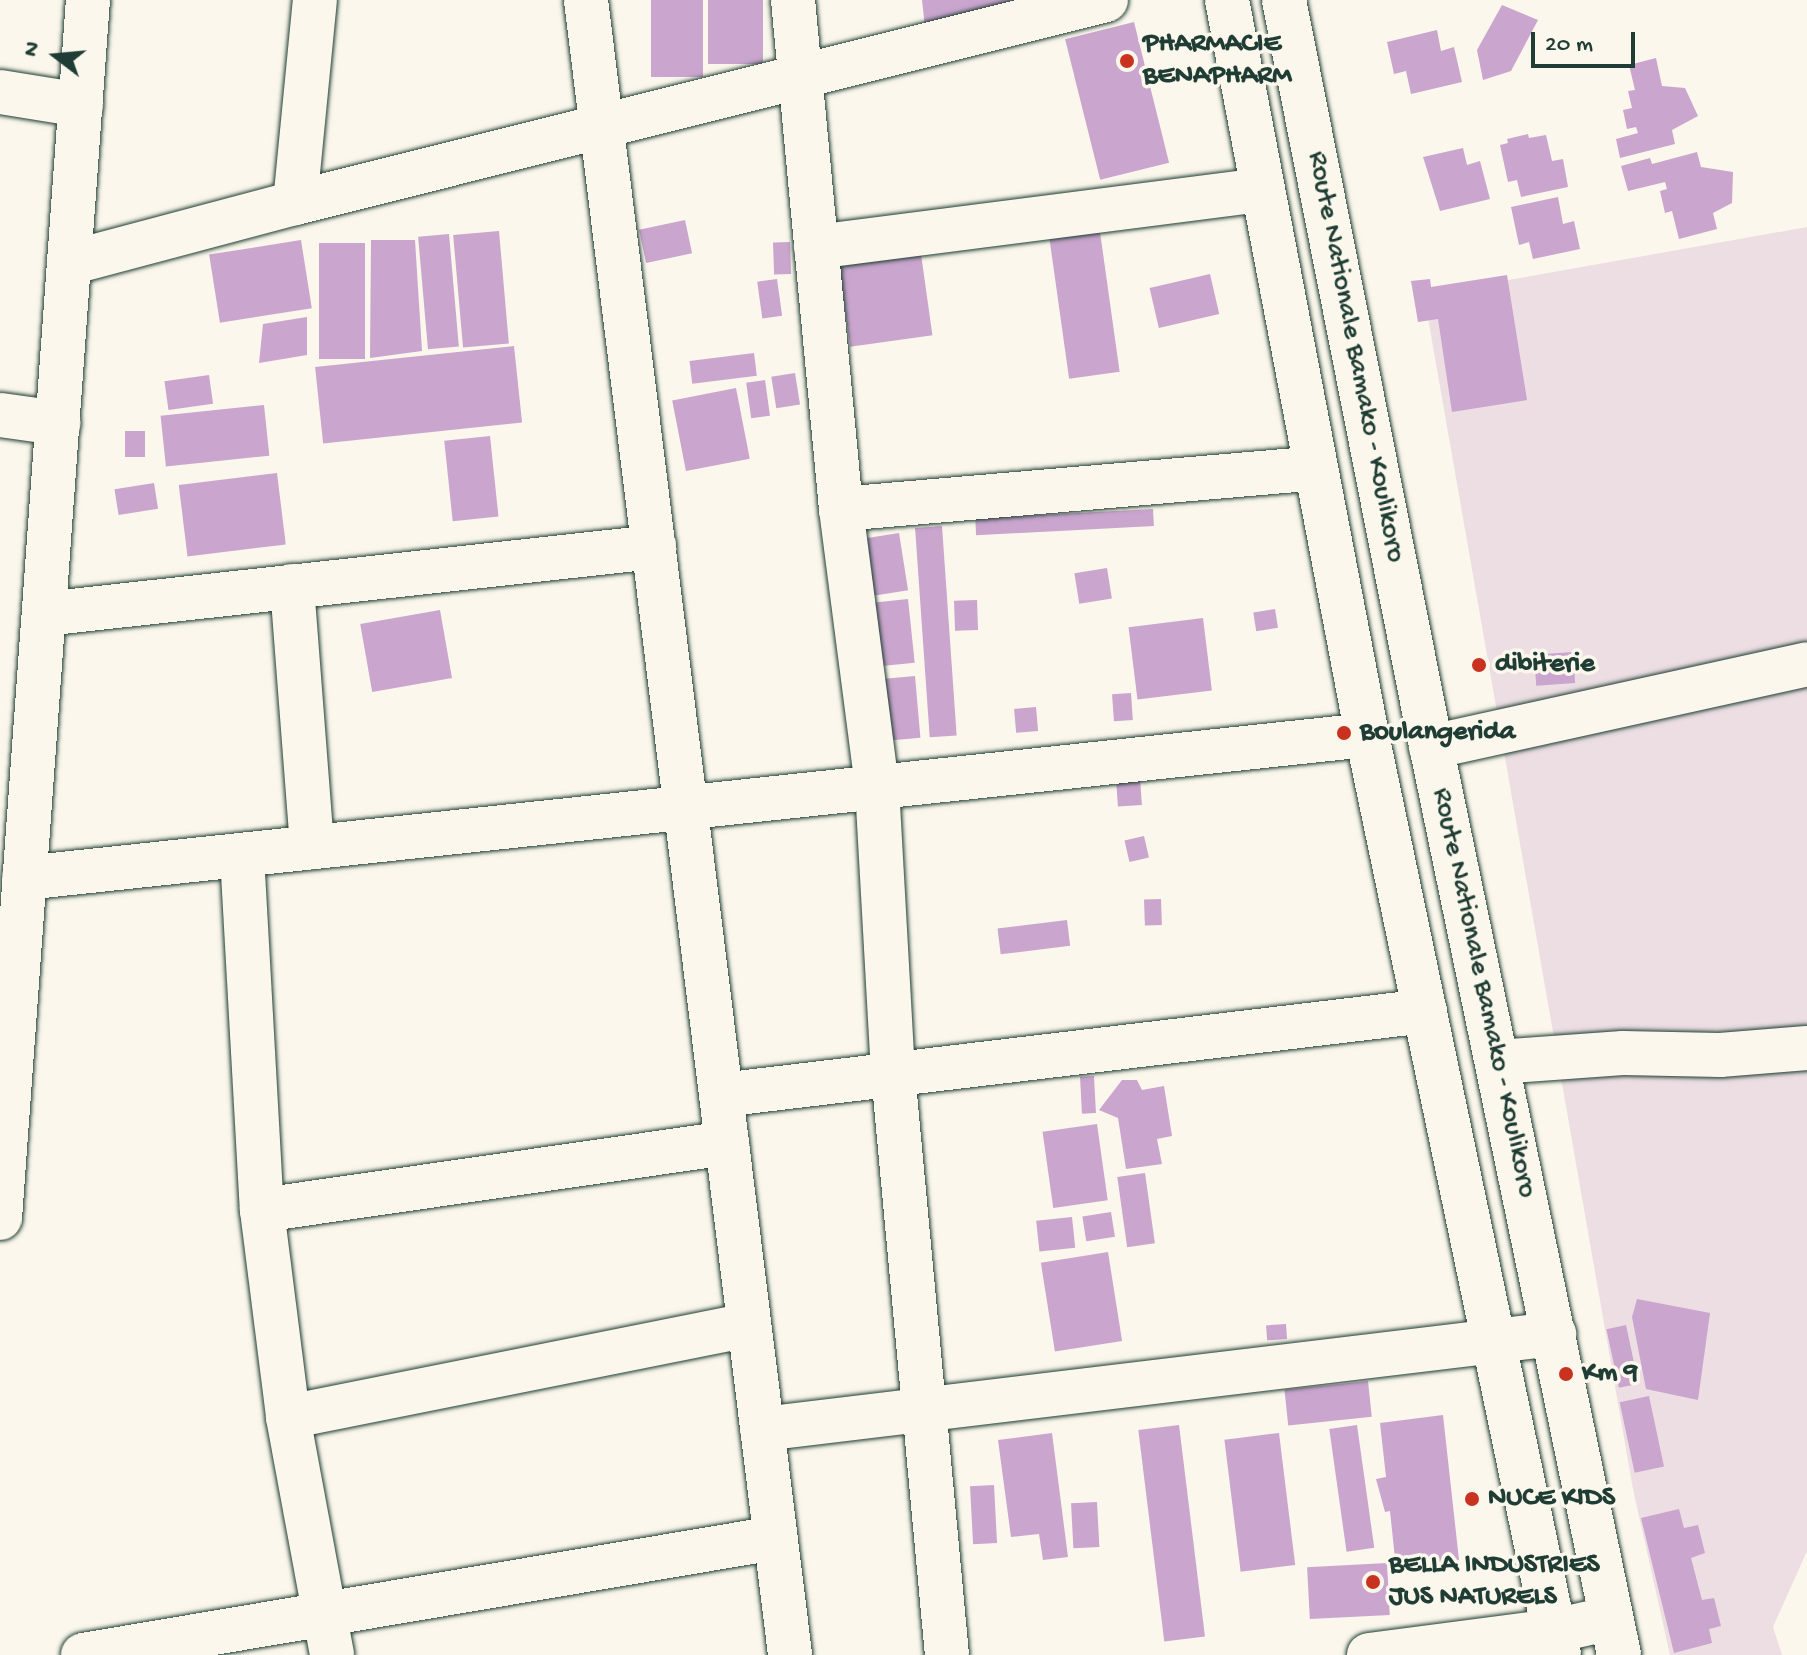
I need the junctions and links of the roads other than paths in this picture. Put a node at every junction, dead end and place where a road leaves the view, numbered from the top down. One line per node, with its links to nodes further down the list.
1 (88, 0): 10 (street)
2 (315, 0): 13 (street)
3 (586, 0): 11 (street)
4 (793, 0): 8 (street)
5 (1106, 0): 8 (street)
6 (1227, 0): 12 (street)
7 (1284, 0): 25 (street, Route Nationale Bamako - Koulikoro)
8 (800, 77): 11 (street); 14 (street)
9 (0, 92): 10 (street)
10 (81, 105): 15 (street)
11 (602, 126): 13 (street); 20 (street)
12 (1260, 190): 14 (street); 18 (street)
13 (295, 203): 15 (street)
14 (816, 247): 19 (street)
15 (69, 263): 17 (street)
16 (0, 415): 17 (street)
17 (58, 423): 22 (street)
18 (1315, 468): 19 (street); 24 (street)
19 (841, 509): 26 (street)
20 (654, 547): 21 (street); 27 (street)
21 (292, 586): 22 (street); 28 (street)
22 (44, 614): 30 (street)
23 (1807, 664): 25 (street)
24 (1367, 735): 26 (street); 32 (street)
25 (1431, 747): 34 (street, Route Nationale Bamako - Koulikoro)
26 (877, 787): 27 (street); 35 (street)
27 (687, 807): 28 (street); 36 (street)
28 (312, 847): 29 (street)
29 (242, 855): 30 (street); 38 (street)
30 (24, 878): 31 (street)
31 (9, 976): 39 (street)
32 (1425, 1011): 35 (street); 42 (street)
33 (1807, 1048): 34 (street)
34 (1497, 1062): 41 (street, Route Nationale Bamako - Koulikoro)
35 (893, 1073): 36 (street); 43 (street)
36 (721, 1095): 37 (street)
37 (727, 1143): 38 (street); 40 (street)
38 (262, 1210): 44 (street)
39 (0, 1218)
40 (749, 1325): 44 (street); 45 (street)
41 (1554, 1334): 42 (street); 48 (street, Route Nationale Bamako - Koulikoro)
42 (1496, 1341): 43 (street); 49 (street)
43 (924, 1409): 45 (street); 52 (street)
44 (288, 1417): 47 (street)
45 (762, 1429): 46 (street)
46 (775, 1538): 47 (street); 51 (street)
47 (328, 1634): 50 (street)
48 (1615, 1637): 49 (street)
49 (1556, 1643): 53 (street)
50 (83, 1655)
51 (790, 1655)
52 (947, 1655)
53 (1369, 1655)

